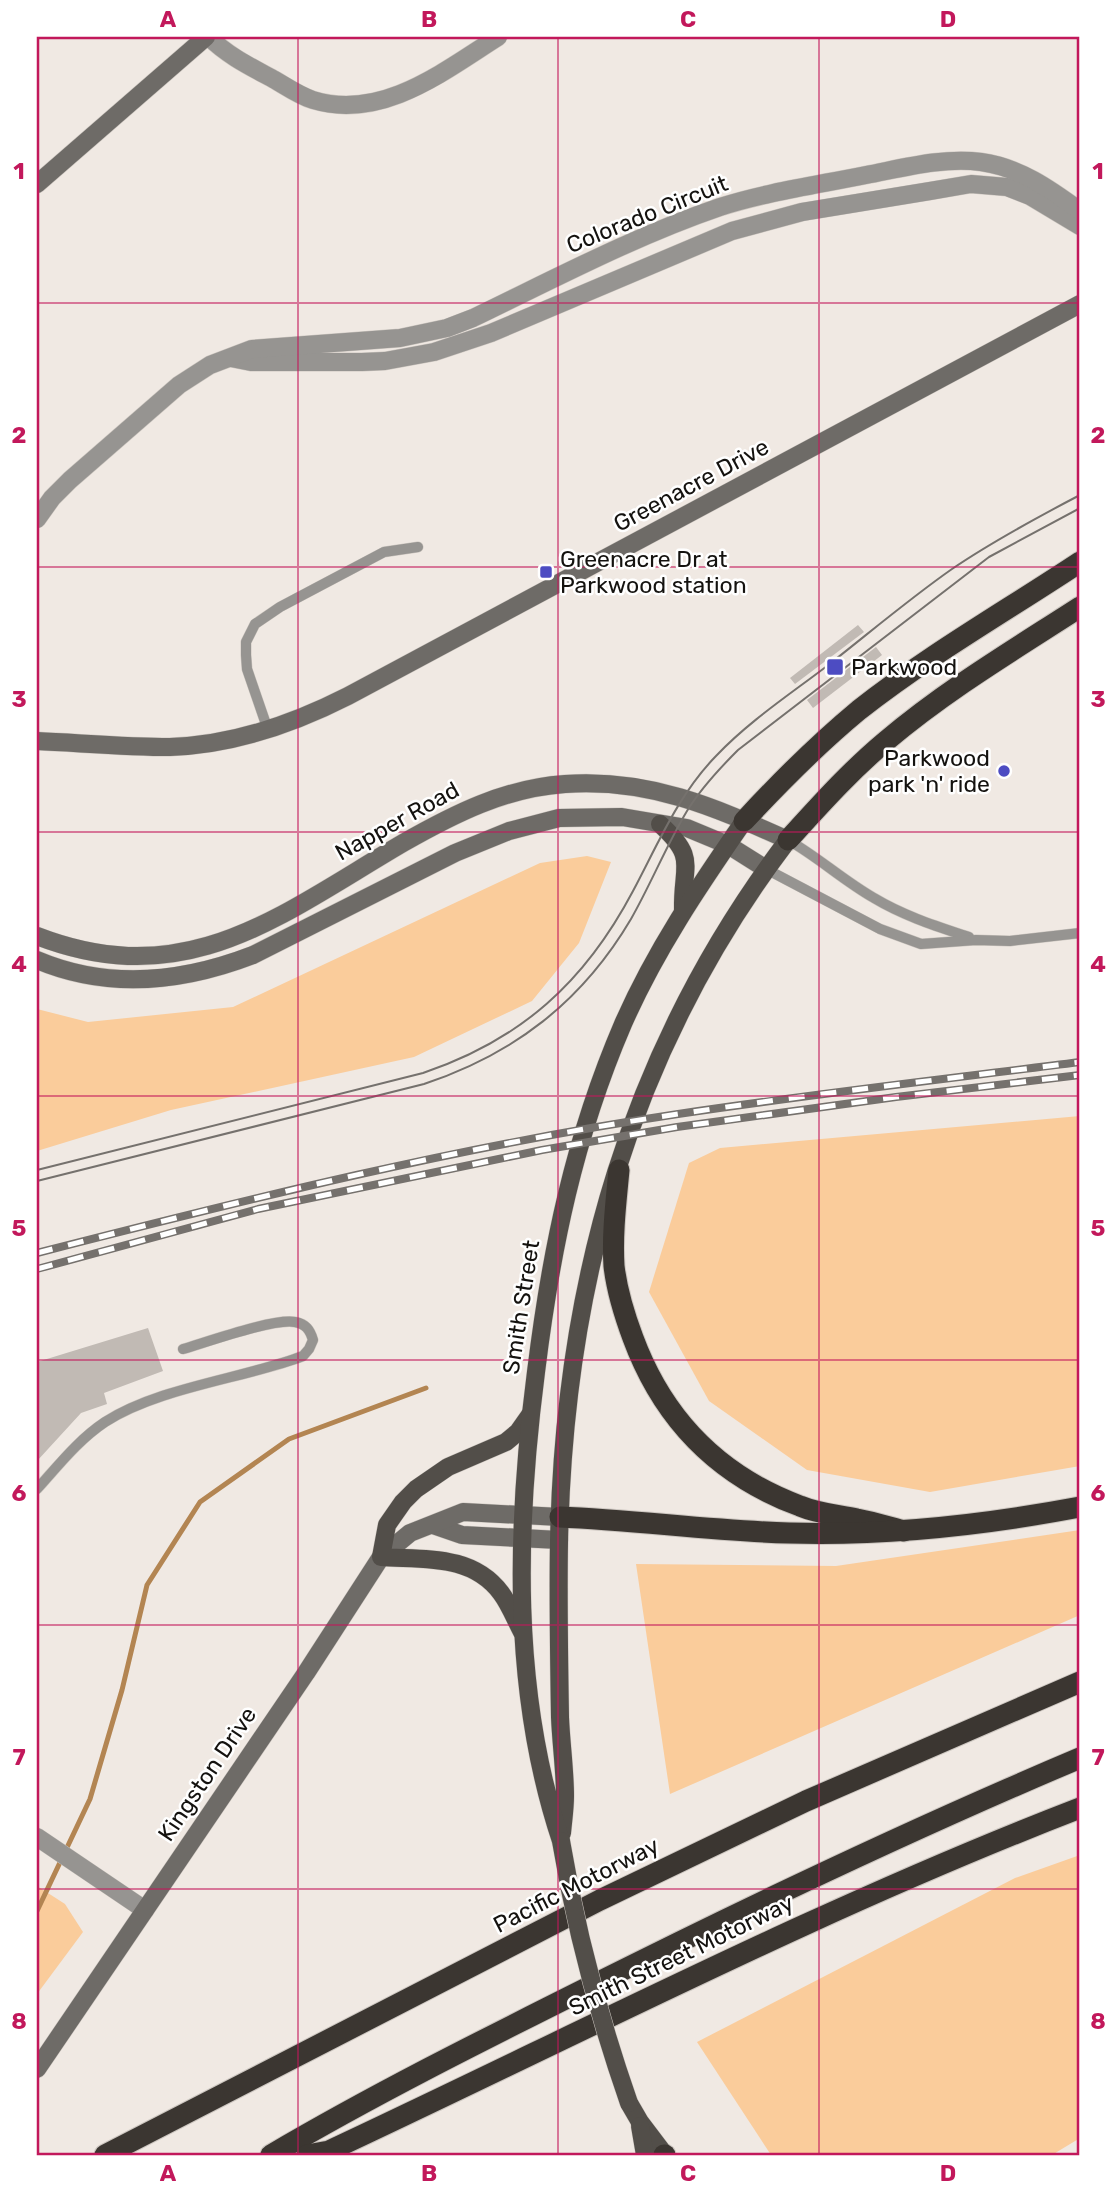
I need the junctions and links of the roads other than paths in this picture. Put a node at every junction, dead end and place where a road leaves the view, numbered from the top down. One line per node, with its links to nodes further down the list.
1 (207, 37): 2 (street); 3 (street)
2 (498, 37)
3 (37, 184)
4 (1080, 211): 7 (street, Colorado Circuit)
5 (1080, 226): 7 (street, Colorado Circuit)
6 (1080, 304): 12 (street, Greenacre Drive)
7 (231, 358): 8 (street, Colorado Circuit)
8 (37, 519)
9 (418, 547): 12 (lane)
10 (1080, 562): 14 (highway)
11 (1080, 607): 16 (highway)
12 (268, 730): 13 (street, Greenacre Drive)
13 (37, 741)
14 (744, 821): 16 (street, Napper Road); 17 (main road, Smith Street); 21 (street, Napper Road)
15 (660, 824): 17 (street); 19 (main road); 23 (street)
16 (788, 840): 18 (main road, Smith Street); 22 (lane)
17 (727, 845): 18 (street); 19 (main road, Smith Street)
18 (766, 869): 22 (lane); 24 (main road, Smith Street)
19 (683, 910): 26 (main road, Smith Street)
20 (1080, 933): 22 (lane)
21 (37, 936)
22 (976, 940)
23 (37, 960)
24 (618, 1170): 30 (main road, Smith Street); 32 (highway)
25 (183, 1349): 27 (lane)
26 (530, 1415): 29 (main road, Smith Street); 35 (main road)
27 (37, 1489)
28 (1080, 1507): 32 (highway)
29 (522, 1517): 30 (street, Kingston Drive); 31 (street, Kingston Drive); 33 (main road, Smith Street)
30 (560, 1517): 32 (highway); 34 (main road, Smith Street)
31 (433, 1525): 33 (street); 35 (street, Kingston Drive)
32 (904, 1531)
33 (522, 1538): 34 (street); 36 (main road, Smith Street)
34 (559, 1540): 41 (main road, Smith Street)
35 (381, 1557): 36 (main road); 42 (street, Kingston Drive)
36 (524, 1636): 41 (main road, Smith Street)
37 (1080, 1682): 45 (highway, Pacific Motorway)
38 (1080, 1758): 46 (highway)
39 (1080, 1808): 47 (highway, Smith Street Motorway)
40 (37, 1837): 42 (street)
41 (561, 1841): 44 (main road, Smith Street, bridge)
42 (145, 1910): 43 (street, Kingston Drive)
43 (37, 2069)
44 (640, 2122): 48 (main road, Smith Street); 49 (main road, Smith Street)
45 (105, 2155)
46 (271, 2155)
47 (307, 2155)
48 (645, 2155)
49 (665, 2155)

